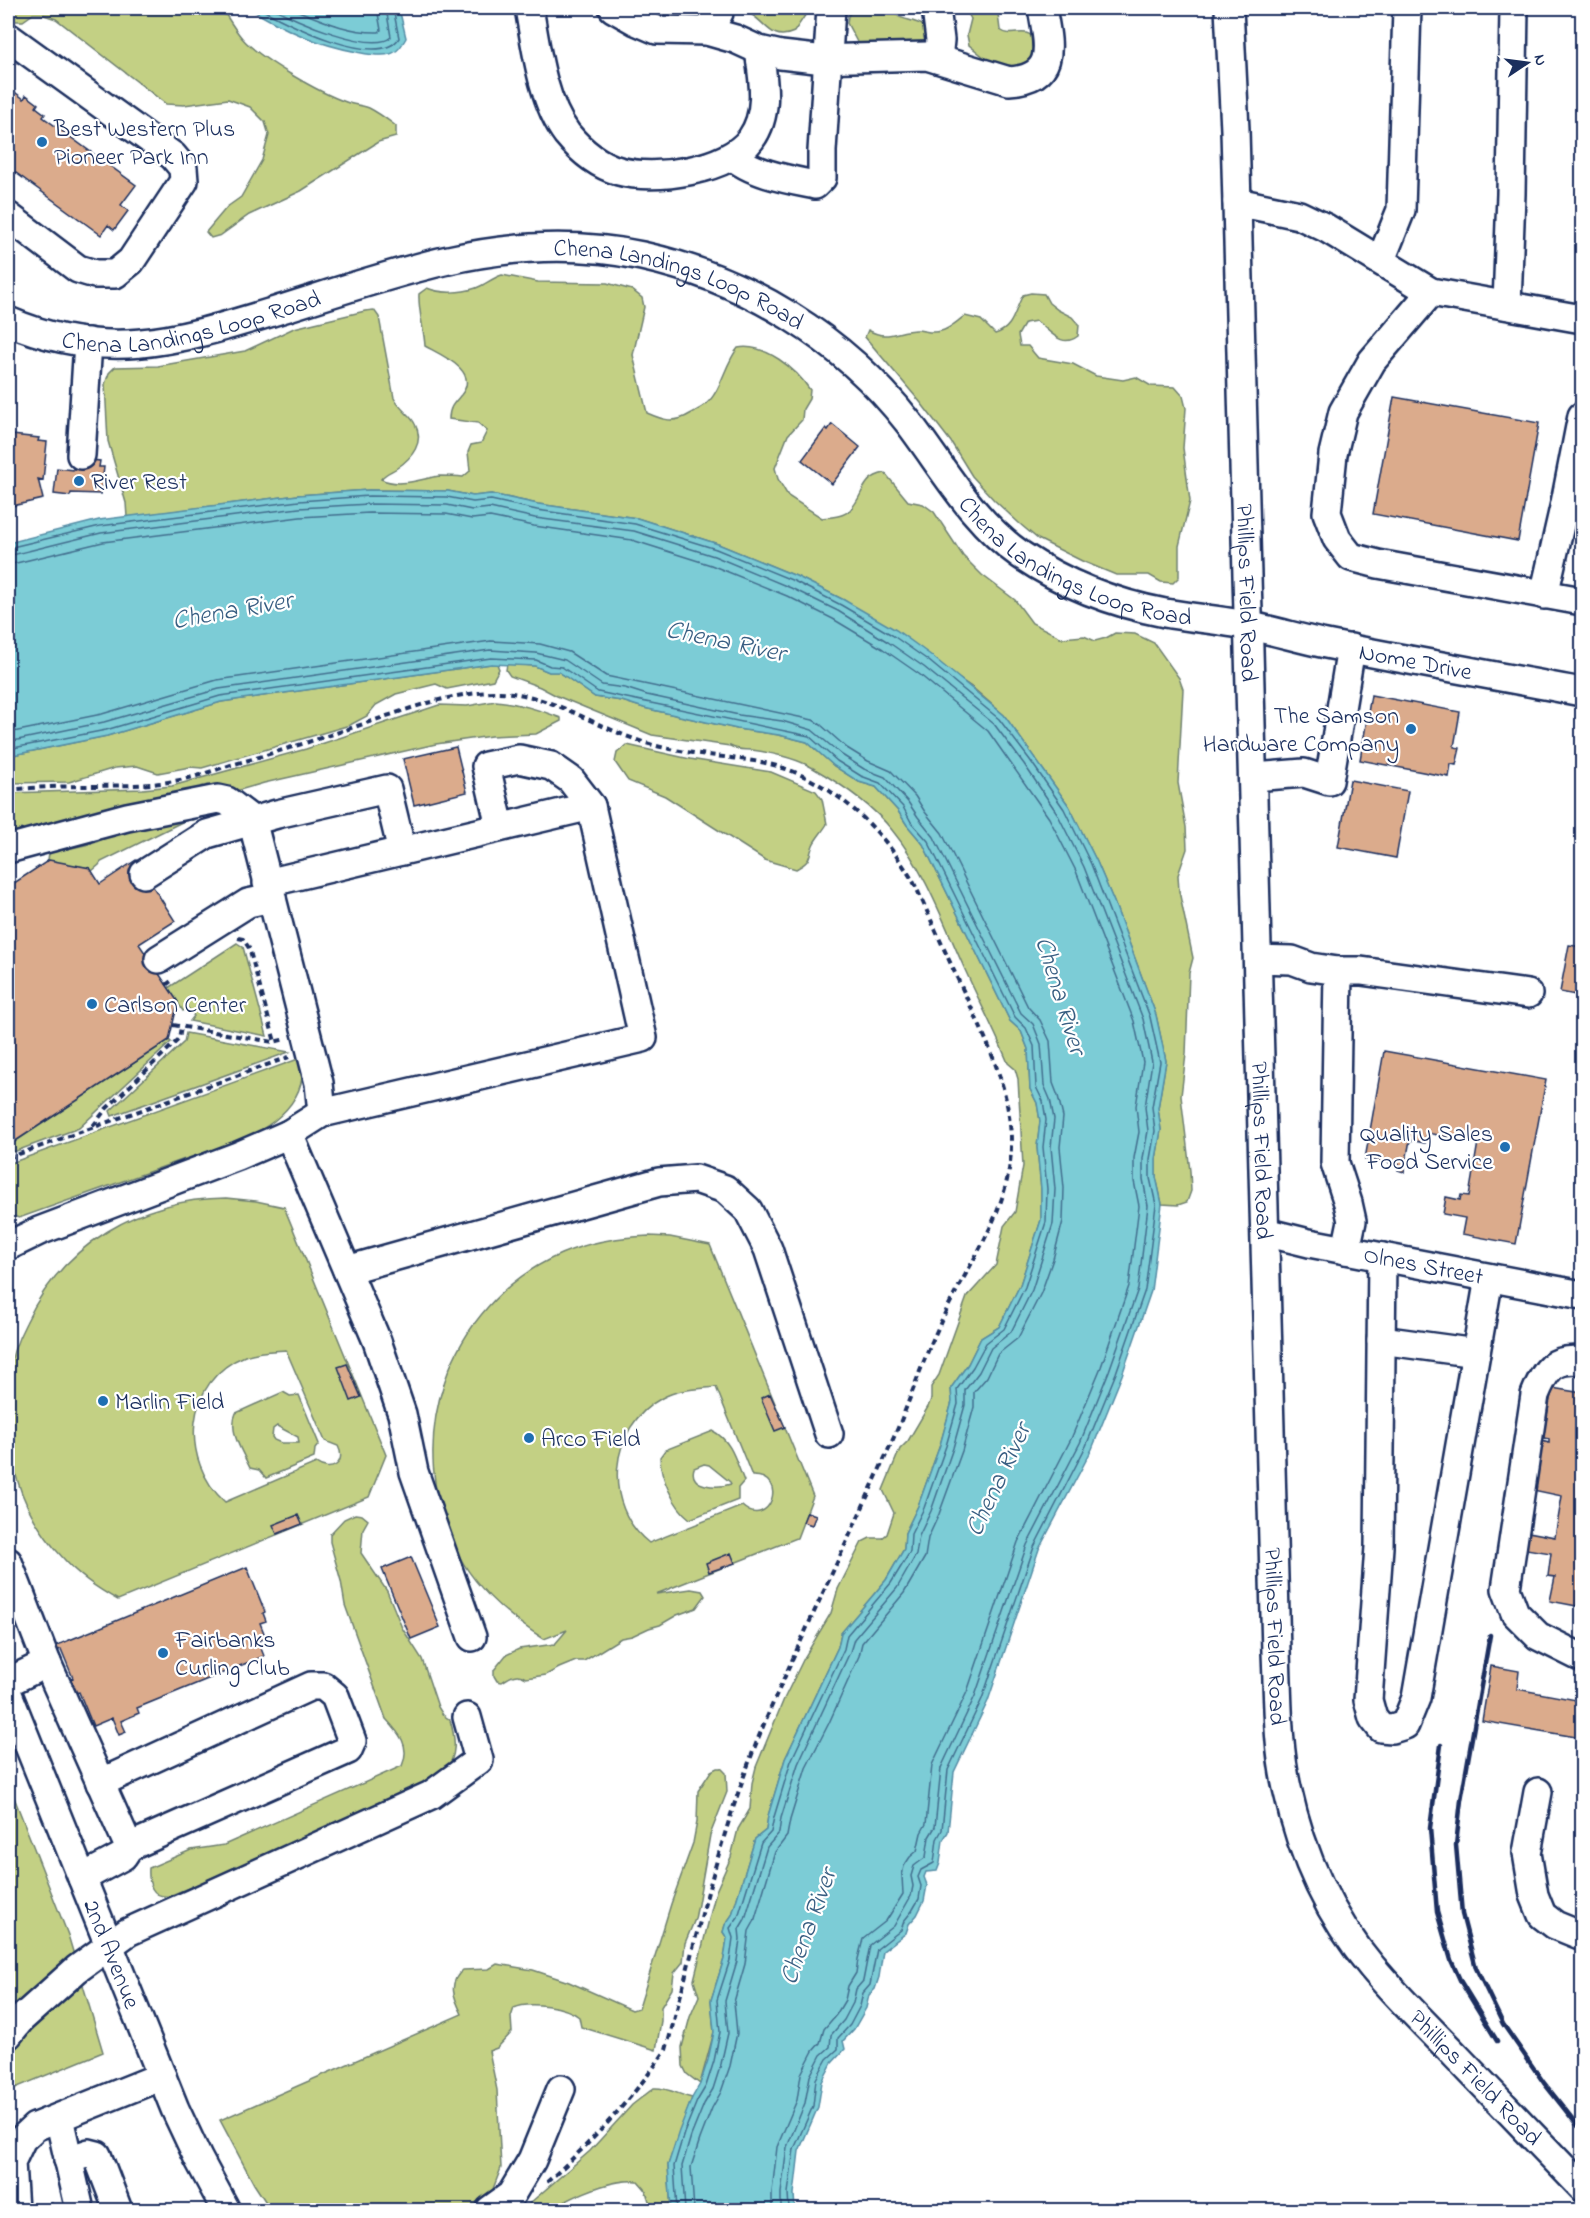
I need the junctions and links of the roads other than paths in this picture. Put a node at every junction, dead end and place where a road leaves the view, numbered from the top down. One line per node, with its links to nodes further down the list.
1 (529, 8): 14 (street)
2 (613, 8): 9 (street)
3 (831, 8): 12 (street)
4 (936, 8): 13 (street)
5 (1042, 8): 13 (street)
6 (1229, 8): 15 (street, Phillips Field Road)
7 (1407, 8): 17 (street)
8 (1514, 8): 19 (street)
9 (715, 17): 11 (street)
10 (8, 37): 16 (street)
11 (747, 45): 12 (street); 14 (street)
12 (829, 59): 13 (street); 14 (street)
13 (938, 59)
14 (734, 156)
15 (1238, 202): 17 (street); 27 (street, Phillips Field Road)
16 (8, 216)
17 (1381, 260): 18 (street)
18 (1431, 292): 19 (street); 25 (street)
19 (1507, 305): 20 (street)
20 (1582, 319)
21 (8, 321): 22 (street, Chena Landings Loop Road)
22 (88, 342): 24 (street); 27 (street, Chena Landings Loop Road)
23 (1582, 416): 25 (street)
24 (81, 455)
25 (1544, 595): 26 (street)
26 (1582, 601)
27 (1250, 626): 28 (street, Nome Drive); 30 (street, Phillips Field Road)
28 (1351, 648): 29 (street, Nome Drive); 30 (street)
29 (1582, 692)
30 (1254, 777): 38 (street, Phillips Field Road)
31 (591, 806): 33 (street); 33 (street); 42 (street)
32 (252, 820): 34 (street); 35 (street); 36 (street); 37 (street)
33 (500, 827): 35 (street)
34 (8, 849)
35 (402, 851): 37 (street)
36 (144, 874)
37 (269, 890): 40 (street); 42 (street)
38 (1258, 958): 39 (street); 44 (street, Phillips Field Road)
39 (1338, 971): 41 (street); 46 (street)
40 (163, 972)
41 (1528, 994)
42 (322, 1113): 43 (street)
43 (289, 1134): 45 (street); 48 (street)
44 (1265, 1232): 46 (street, Olnes Street); 73 (street, Phillips Field Road)
45 (8, 1246)
46 (1346, 1250): 47 (street, Olnes Street)
47 (1382, 1257): 49 (street, Olnes Street); 51 (street)
48 (347, 1270): 54 (street); 56 (street)
49 (1489, 1278): 50 (street, Olnes Street); 52 (street)
50 (1582, 1295)
51 (1381, 1340): 52 (street); 52 (street)
52 (1476, 1353)
53 (1582, 1361): 57 (street)
54 (829, 1434)
55 (8, 1563): 58 (street)
56 (472, 1637)
57 (1582, 1659)
58 (47, 1663): 59 (street); 62 (street)
59 (8, 1682)
60 (8, 1694): 65 (street, 2nd Avenue)
61 (467, 1717): 67 (street)
62 (100, 1783): 64 (street); 64 (street)
63 (1538, 1792): 66 (street)
64 (129, 1847): 65 (street)
65 (82, 1878): 67 (street, 2nd Avenue)
66 (1582, 1936)
67 (109, 1946): 68 (street); 69 (street, 2nd Avenue)
68 (8, 2035)
69 (162, 2076): 71 (street); 77 (street, 2nd Avenue)
70 (561, 2089): 78 (street)
71 (59, 2118): 72 (street); 74 (street)
72 (68, 2160): 75 (street); 76 (street)
73 (1581, 2183)
74 (14, 2211)
75 (80, 2211)
76 (118, 2211)
77 (226, 2211)
78 (490, 2211)

